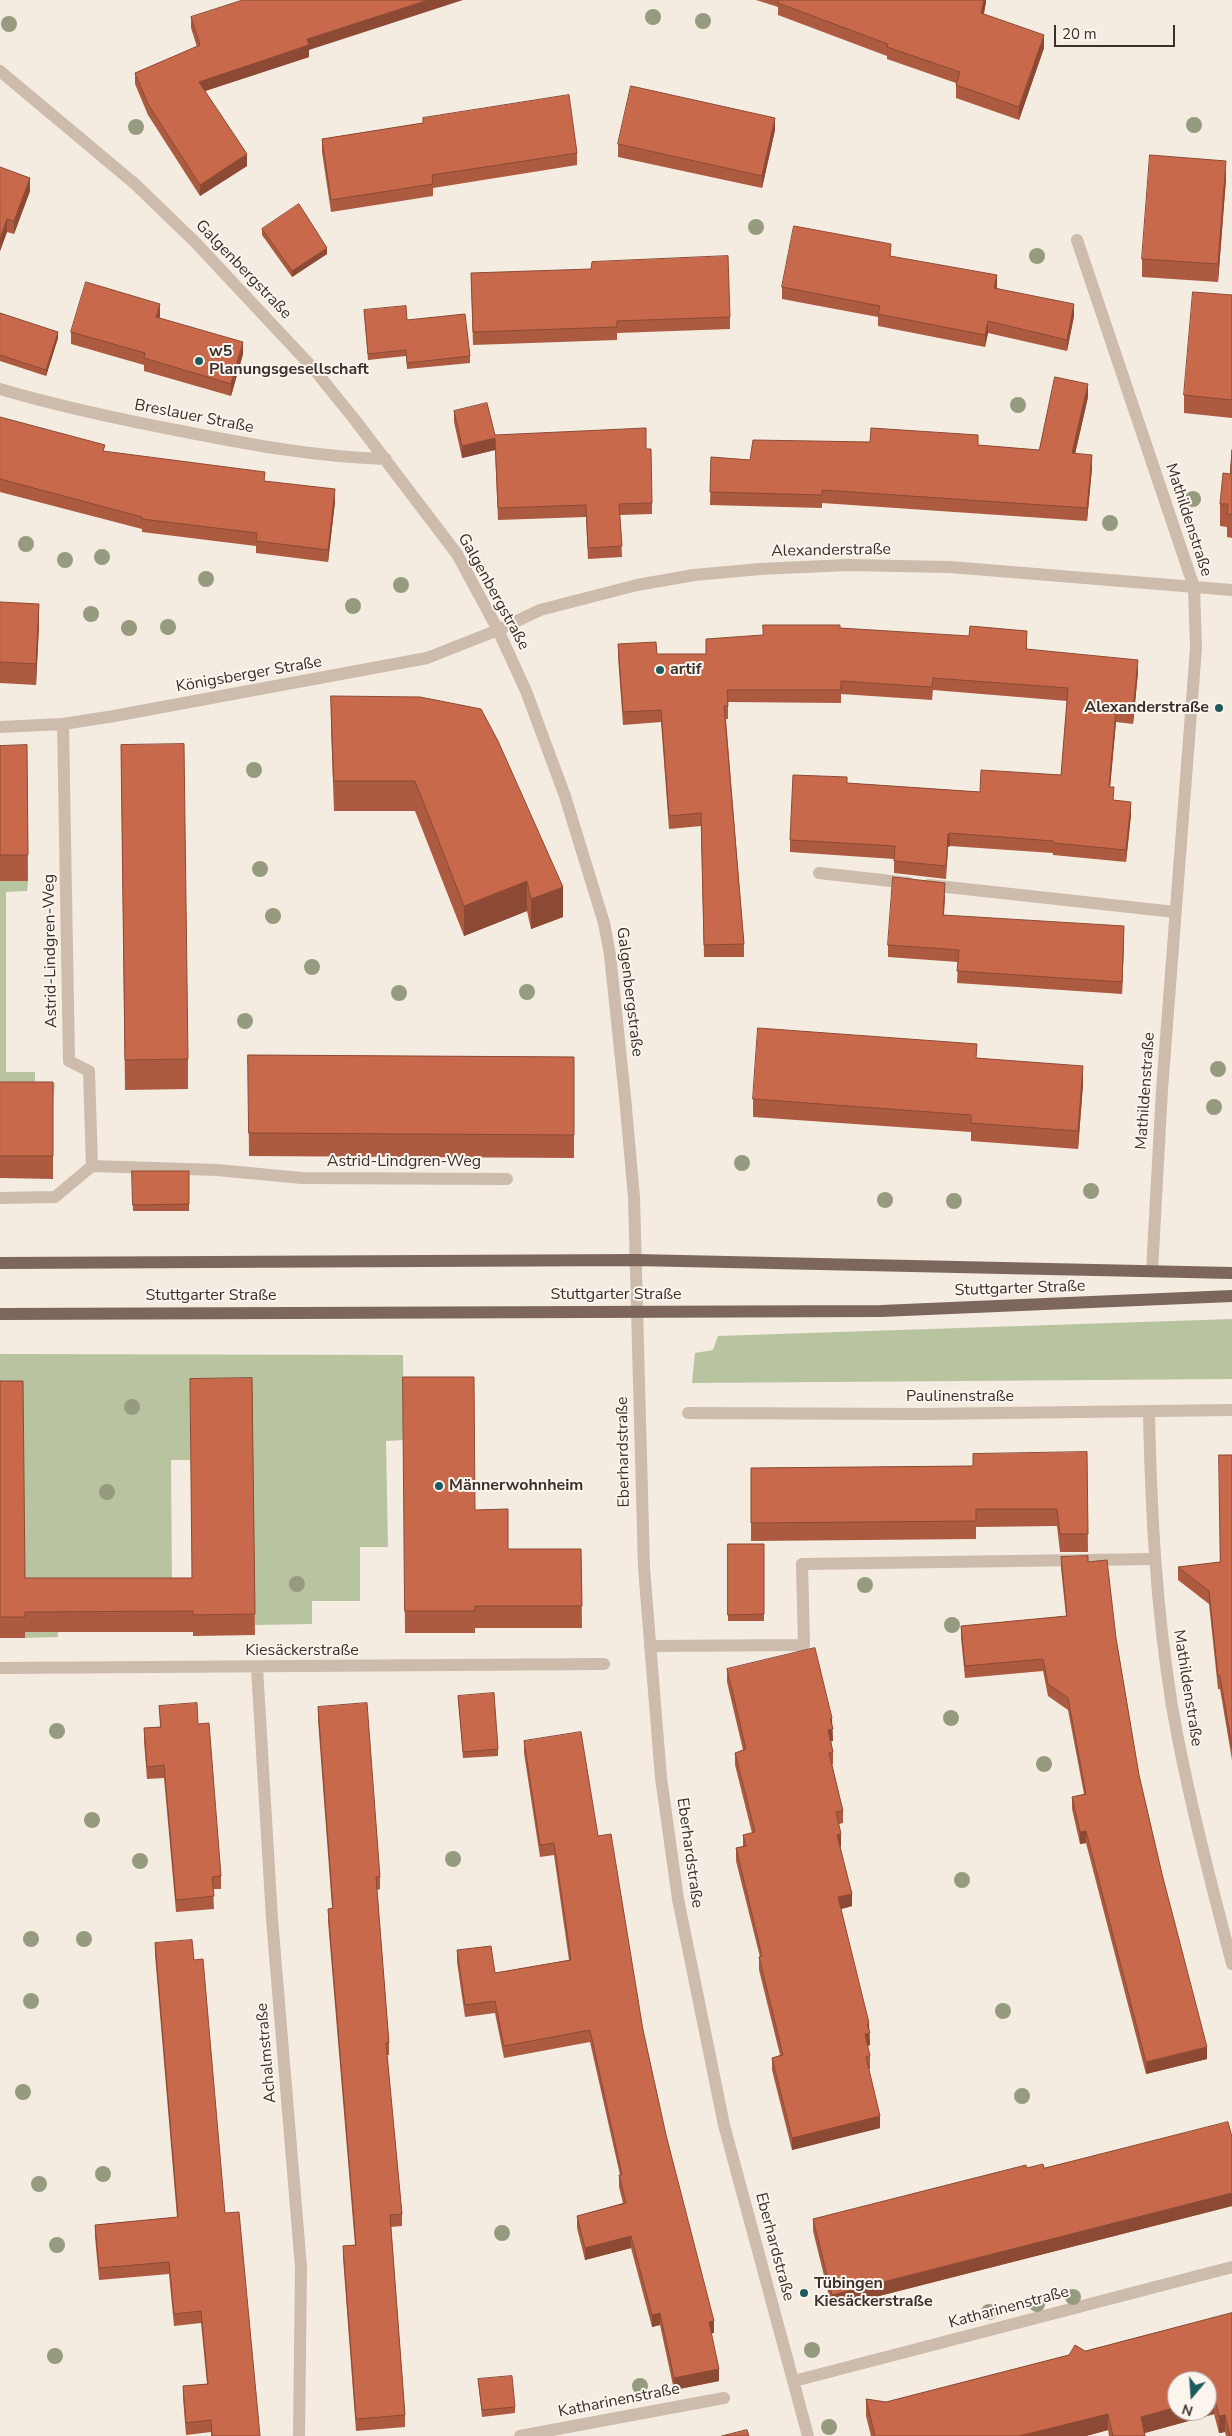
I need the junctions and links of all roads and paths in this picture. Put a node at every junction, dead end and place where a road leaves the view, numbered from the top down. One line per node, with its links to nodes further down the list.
1 (0, 71): 4 (street, Galgenbergstraße)
2 (1077, 240): 5 (street, Mathildenstraße)
3 (0, 389): 4 (street, Breslauer Straße)
4 (386, 459): 7 (street, Galgenbergstraße)
5 (1194, 587): 6 (street, Alexanderstraße); 7 (street, Alexanderstraße); 11 (street, Mathildenstraße)
6 (1232, 590)
7 (498, 630): 8 (street, Königsberger Straße); 15 (street, Galgenbergstraße)
8 (63, 724): 9 (street, Königsberger Straße); 12 (street, Astrid-Lindgren-Weg)
9 (0, 727)
10 (819, 873): 11 (street)
11 (1175, 912): 17 (street, Mathildenstraße)
12 (92, 1166): 13 (street, Astrid-Lindgren-Weg); 14 (street)
13 (507, 1179)
14 (0, 1198)
15 (636, 1260): 16 (main road, Stuttgarter Straße); 17 (main road, Stuttgarter Straße); 20 (street, Eberhardstraße)
16 (0, 1263)
17 (1152, 1271): 18 (main road, Stuttgarter Straße)
18 (1232, 1273)
19 (1232, 1296): 20 (main road, Stuttgarter Straße)
20 (638, 1311): 21 (main road, Stuttgarter Straße); 26 (street, Eberhardstraße)
21 (0, 1314)
22 (1232, 1410): 23 (street, Paulinenstraße)
23 (1149, 1412): 24 (street, Paulinenstraße); 25 (street, Mathildenstraße)
24 (688, 1413)
25 (1154, 1559): 26 (street); 30 (street, Mathildenstraße)
26 (650, 1646): 32 (street, Eberhardstraße)
27 (604, 1664): 29 (street, Kiesäckerstraße)
28 (0, 1668): 29 (street, Kiesäckerstraße)
29 (257, 1668): 34 (street, Achalmstraße)
30 (1232, 1964)
31 (1232, 2267): 32 (street, Katharinenstraße)
32 (794, 2381): 36 (street, Eberhardstraße)
33 (724, 2398): 35 (street, Katharinenstraße)
34 (299, 2436)
35 (520, 2436)
36 (808, 2436)

